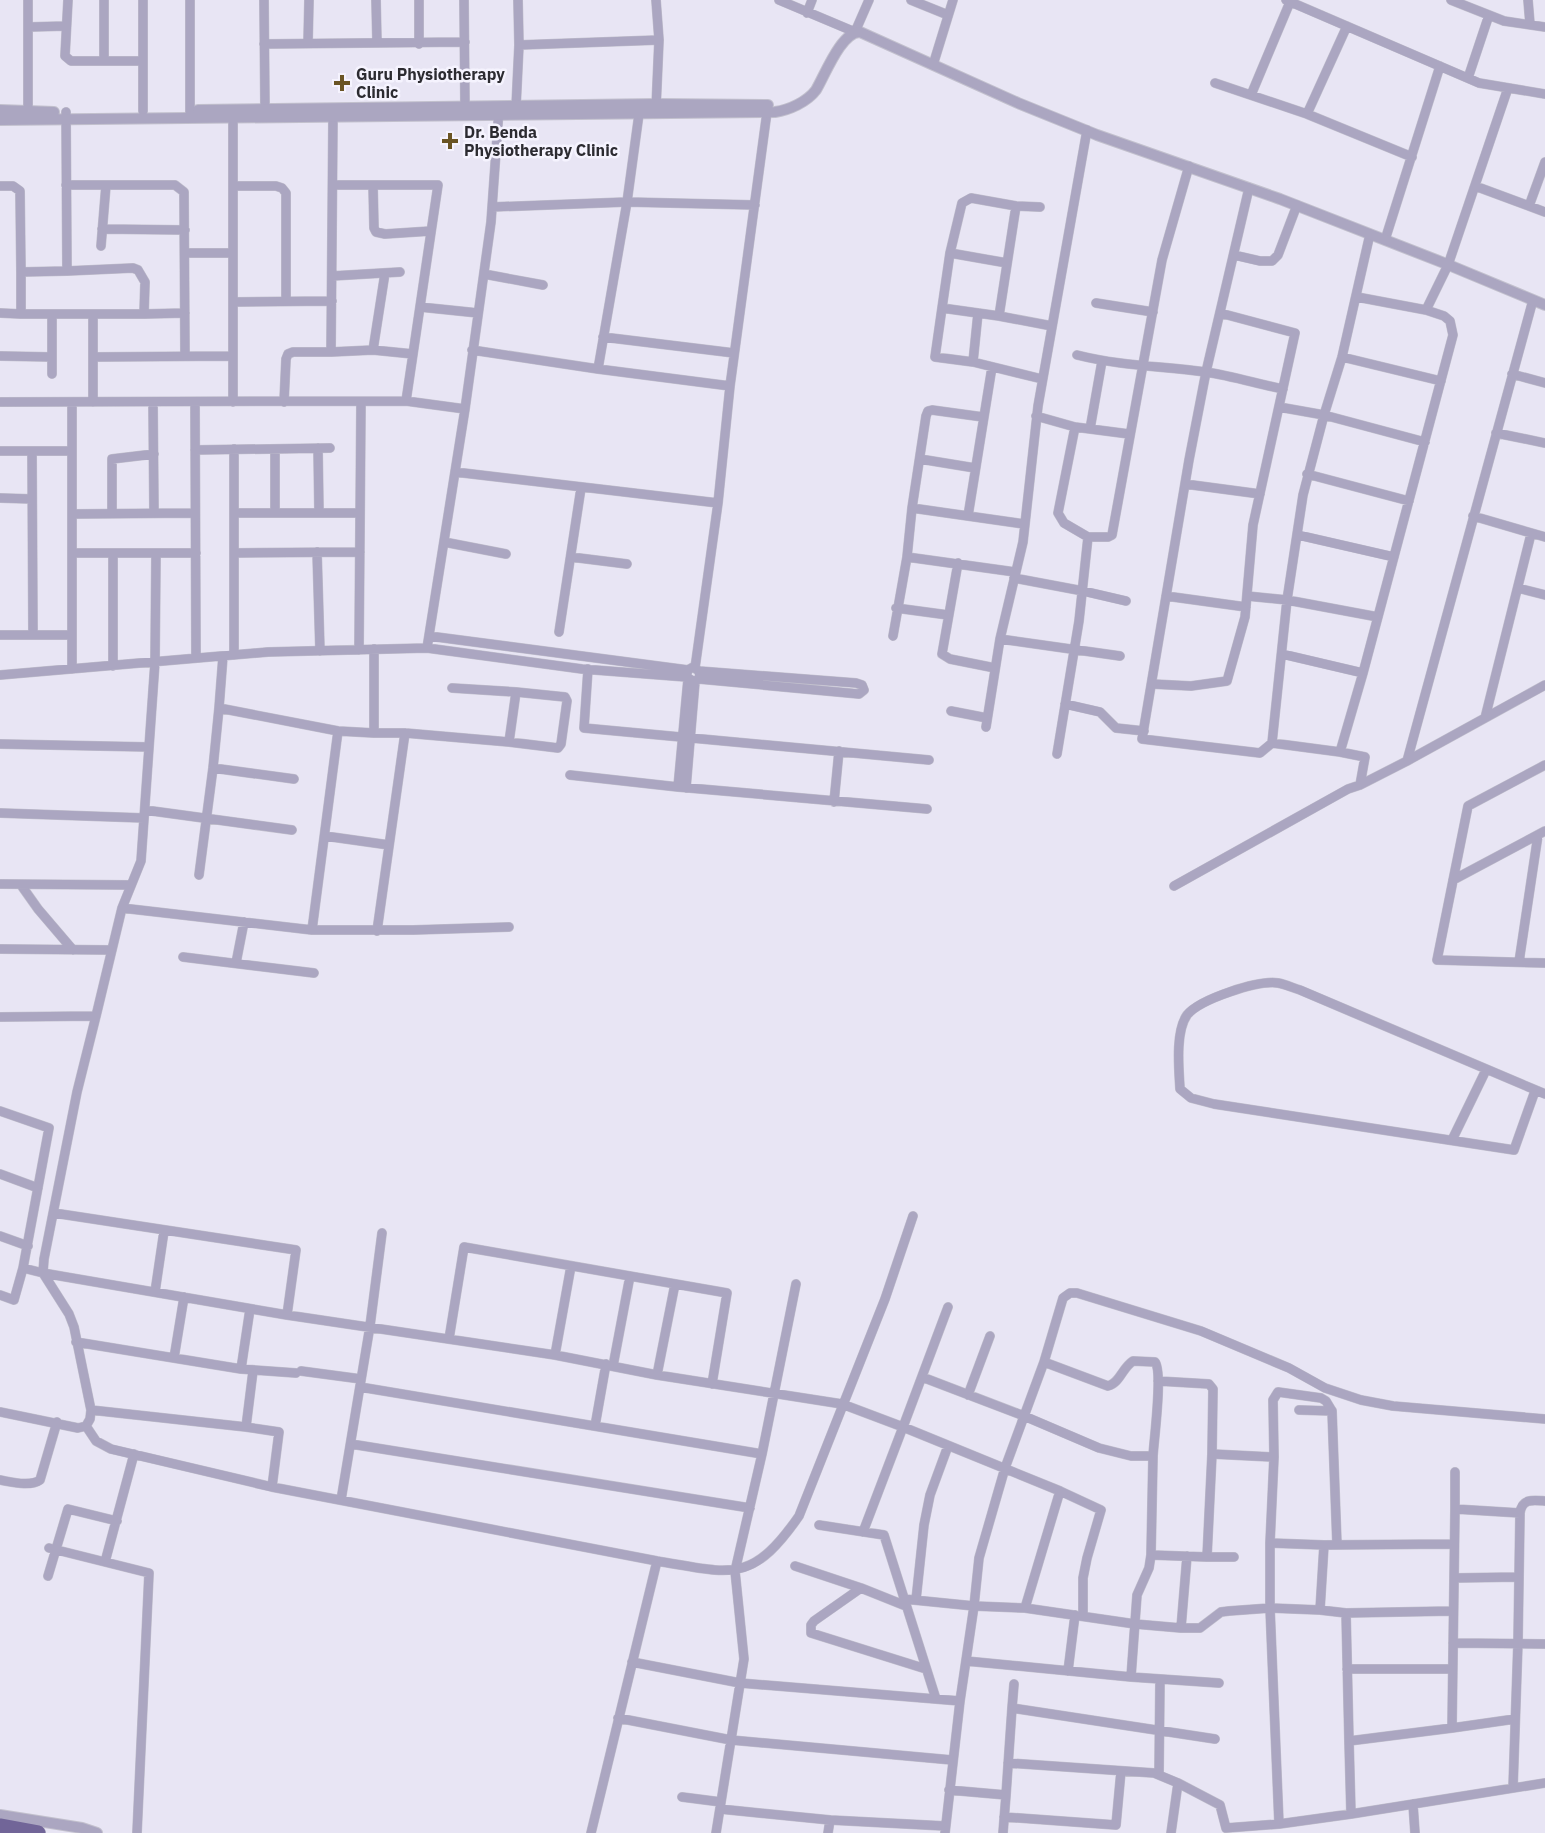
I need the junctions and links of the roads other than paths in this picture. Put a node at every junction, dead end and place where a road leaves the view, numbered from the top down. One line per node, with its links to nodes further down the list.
1 (28, 0): 27 (street)
2 (68, 0): 25 (street)
3 (105, 0): 37 (street)
4 (143, 0): 38 (street)
5 (190, 0): 56 (street)
6 (264, 0): 34 (street)
7 (309, 0): 32 (street)
8 (376, 0): 33 (street)
9 (419, 0): 35 (street)
10 (464, 0): 31 (street)
11 (518, 0): 36 (street)
12 (656, 0): 30 (street)
13 (779, 0): 21 (street)
14 (812, 0): 21 (street)
15 (869, 0): 29 (street)
16 (911, 0): 22 (street)
17 (954, 0): 22 (street)
18 (1451, 0): 23 (street)
19 (1528, 0): 24 (street)
20 (1288, 1): 26 (street); 45 (street)
21 (807, 13): 29 (street)
22 (948, 15): 39 (street)
23 (1489, 15): 24 (street); 41 (street)
24 (1530, 24): 28 (street)
25 (66, 26): 27 (street); 37 (street)
26 (1347, 26): 40 (street); 59 (street)
27 (29, 27): 52 (street)
28 (1545, 27)
29 (855, 32): 39 (street); 46 (street)
30 (659, 40): 36 (street); 50 (street)
31 (465, 42): 35 (street); 48 (street)
32 (308, 43): 33 (street); 34 (street)
33 (376, 43): 35 (street)
34 (264, 44): 49 (street)
35 (419, 44)
36 (519, 45): 47 (street)
37 (104, 61): 38 (street)
38 (143, 61): 53 (street)
39 (933, 65): 63 (street)
40 (1440, 66): 41 (street); 64 (street)
41 (1468, 78): 43 (street)
42 (1215, 83): 45 (street)
43 (1508, 88): 44 (street); 73 (street)
44 (1545, 94)
45 (1251, 95): 59 (street)
46 (795, 105): 50 (street); 55 (street)
47 (516, 107): 50 (street); 54 (street)
48 (465, 108): 49 (street); 54 (street)
49 (265, 109): 57 (street)
50 (656, 109): 55 (street); 58 (street)
51 (0, 110): 52 (street)
52 (28, 111): 60 (street)
53 (143, 111): 56 (street); 60 (street)
54 (499, 111): 58 (street); 61 (street); 80 (street)
55 (767, 112): 76 (street)
56 (190, 113): 57 (street); 60 (street)
57 (233, 113): 61 (street); 72 (street)
58 (639, 114): 75 (street)
59 (1307, 114): 64 (street)
60 (66, 116): 62 (street); 68 (street)
61 (333, 116): 69 (street)
62 (0, 120)
63 (1087, 130): 66 (street); 123 (street)
64 (1412, 157): 87 (street)
65 (1545, 162): 79 (street)
66 (1189, 166): 74 (street); 112 (street)
67 (106, 184): 68 (street); 83 (street); 84 (street)
68 (66, 185): 95 (street)
69 (333, 185): 70 (street); 100 (street)
70 (373, 185): 85 (street); 85 (street)
71 (0, 186): 96 (street)
72 (234, 186): 90 (street); 104 (street)
73 (1474, 186): 79 (street); 94 (street)
74 (1249, 188): 78 (street); 92 (street)
75 (627, 202): 76 (street); 80 (street); 124 (street)
76 (754, 205): 128 (street)
77 (1016, 206): 81 (street); 91 (street); 93 (street)
78 (1297, 206): 86 (street); 92 (street)
79 (1529, 206): 82 (street)
80 (492, 207): 99 (street)
81 (1040, 207)
82 (1545, 212)
83 (102, 229): 84 (street); 88 (street)
84 (185, 230): 89 (street)
85 (431, 231): 109 (street)
86 (1370, 234): 87 (street); 102 (street)
87 (1385, 240): 94 (street)
88 (101, 246)
89 (185, 253): 90 (street); 114 (street)
90 (233, 253): 106 (street)
91 (950, 253): 93 (street); 110 (street)
92 (1234, 255): 117 (street)
93 (1007, 263): 122 (street)
94 (1448, 265): 103 (street); 111 (street)
95 (67, 271): 96 (street); 121 (street)
96 (21, 272): 118 (street)
97 (400, 272): 98 (street)
98 (385, 273): 100 (street); 125 (street)
99 (484, 274): 101 (street); 115 (street)
100 (332, 276): 105 (street)
101 (543, 285)
102 (1357, 297): 111 (street); 136 (street)
103 (1533, 300): 108 (street); 144 (street)
104 (286, 301): 105 (street); 106 (street)
105 (332, 301): 127 (street)
106 (233, 302): 133 (street)
107 (1096, 303): 112 (street)
108 (1545, 305)
109 (420, 307): 115 (street); 129 (street)
110 (942, 308): 116 (street); 137 (street)
111 (1426, 310): 146 (street)
112 (1154, 312): 140 (street)
113 (0, 313): 118 (street)
114 (185, 313): 121 (street); 132 (street)
115 (478, 313): 126 (street)
116 (978, 313): 122 (street); 137 (street)
117 (1220, 313): 142 (street); 149 (street)
118 (21, 314): 119 (street)
119 (52, 314): 120 (street); 134 (street)
120 (93, 314): 121 (street); 135 (street)
121 (144, 314)
122 (999, 316): 123 (street)
123 (1052, 326): 145 (street)
124 (603, 337): 128 (street); 141 (street)
125 (373, 350): 127 (street); 129 (street)
126 (472, 350): 141 (street); 160 (street)
127 (332, 352): 157 (street)
128 (734, 353): 148 (street)
129 (413, 354): 150 (street)
130 (1077, 355): 138 (street)
131 (0, 356): 134 (street)
132 (185, 356): 133 (street); 135 (street)
133 (233, 356): 156 (street)
134 (52, 357): 143 (street)
135 (93, 357): 153 (street)
136 (1342, 357): 146 (street); 161 (street)
137 (973, 362): 139 (street)
138 (1102, 362): 140 (street); 165 (street)
139 (992, 366): 145 (street); 163 (street)
140 (1141, 367): 142 (street); 167 (street)
141 (598, 369): 148 (street)
142 (1206, 372): 149 (street); 183 (street)
143 (52, 374)
144 (1512, 374): 147 (street); 166 (street)
145 (1042, 379): 162 (street)
146 (1441, 381): 168 (street)
147 (1545, 383)
148 (730, 386): 189 (street)
149 (1283, 389): 159 (street)
150 (406, 401): 158 (street); 160 (street)
151 (0, 402): 152 (street)
152 (72, 402): 153 (street); 177 (street)
153 (93, 402): 154 (street)
154 (153, 402): 155 (street); 178 (street)
155 (195, 402): 156 (street); 174 (street)
156 (233, 402): 157 (street)
157 (284, 402): 158 (street)
158 (361, 402): 197 (street)
159 (1279, 407): 161 (street); 185 (street)
160 (465, 409): 181 (street)
161 (1324, 415): 168 (street); 182 (street)
162 (1036, 416): 164 (street); 201 (street)
163 (983, 417): 179 (street); 180 (street)
164 (1075, 427): 165 (street); 204 (street)
165 (1090, 429): 167 (street)
166 (1496, 433): 169 (street); 200 (street)
167 (1129, 434): 204 (street)
168 (1425, 442): 188 (street)
169 (1545, 443)
170 (318, 448): 171 (street); 173 (street); 196 (street)
171 (330, 448)
172 (234, 449): 173 (street); 174 (street); 194 (street)
173 (274, 449): 195 (street)
174 (195, 450): 193 (street)
175 (0, 451): 176 (street)
176 (32, 451): 177 (street); 187 (street)
177 (72, 451): 198 (street)
178 (154, 454): 191 (street); 192 (street)
179 (920, 459): 180 (street); 190 (street)
180 (975, 468): 199 (street)
181 (455, 472): 184 (street); 206 (street)
182 (1307, 474): 188 (street); 203 (street)
183 (1185, 484): 185 (street); 224 (street)
184 (581, 488): 189 (street); 215 (street)
185 (1260, 494): 225 (street)
186 (0, 498): 187 (street)
187 (32, 499): 233 (street)
188 (1409, 501): 217 (street)
189 (718, 503): 256 (street)
190 (912, 508): 199 (street); 216 (street)
191 (112, 513): 192 (street); 198 (street)
192 (154, 513): 193 (street)
193 (195, 513): 212 (street)
194 (234, 513): 195 (street); 213 (street)
195 (275, 513): 196 (street)
196 (319, 513): 197 (street)
197 (360, 513): 208 (street)
198 (72, 514): 209 (street)
199 (968, 516): 201 (street)
200 (1473, 516): 202 (street); 280 (street)
201 (1024, 524): 220 (street)
202 (1531, 534): 205 (street); 221 (street)
203 (1298, 535): 217 (street); 226 (street)
204 (1088, 537): 222 (street)
205 (1545, 537)
206 (444, 542): 214 (street); 236 (street)
207 (317, 552): 208 (street); 213 (street); 243 (street)
208 (360, 552): 241 (street)
209 (72, 553): 210 (street); 234 (street)
210 (113, 553): 211 (street); 250 (street)
211 (156, 553): 212 (street); 249 (street)
212 (196, 553): 248 (street)
213 (234, 553): 245 (street)
214 (506, 554)
215 (571, 557): 219 (street); 232 (street)
216 (907, 557): 218 (street); 229 (street)
217 (1394, 557): 231 (street)
218 (958, 563): 220 (street); 230 (street)
219 (627, 564)
220 (1015, 575): 222 (street); 238 (street)
221 (1518, 588): 223 (street); 266 (street)
222 (1083, 591): 227 (street); 240 (street)
223 (1545, 595)
224 (1166, 596): 228 (street); 258 (street)
225 (1247, 596): 226 (street); 228 (street)
226 (1287, 600): 231 (street); 244 (street)
227 (1126, 602)
228 (1246, 607): 258 (street)
229 (896, 608): 230 (street); 237 (street)
230 (948, 615): 251 (street)
231 (1378, 617): 254 (street)
232 (559, 632)
233 (33, 635): 234 (street); 235 (street)
234 (72, 635): 252 (street)
235 (0, 636)
236 (429, 636): 239 (street); 256 (street)
237 (893, 636)
238 (1000, 639): 240 (street); 251 (street)
239 (427, 648): 242 (street); 253 (street)
240 (1075, 648): 247 (street); 263 (street)
241 (358, 650): 242 (street); 243 (street)
242 (374, 650): 269 (street)
243 (321, 651): 245 (street)
244 (1282, 654): 254 (street); 273 (street)
245 (234, 655): 246 (street)
246 (223, 656): 248 (street); 264 (street)
247 (1120, 656)
248 (196, 658): 249 (street)
249 (155, 662): 250 (street); 275 (street)
250 (113, 666): 252 (street)
251 (995, 668): 265 (street)
252 (72, 669): 255 (street)
253 (588, 669): 256 (street); 271 (street)
254 (1363, 673): 277 (street)
255 (0, 675)
256 (693, 675): 257 (street); 261 (street); 271 (street)
257 (816, 680): 261 (street); 261 (street)
258 (1152, 684): 268 (street)
259 (1545, 685): 266 (street)
260 (452, 688): 262 (street)
261 (815, 690)
262 (516, 692): 272 (street); 272 (street)
263 (1065, 704): 268 (street); 278 (street)
264 (219, 708): 267 (street); 282 (street)
265 (951, 711)
266 (1485, 718): 280 (street)
267 (338, 731): 269 (street); 294 (street)
268 (1144, 731): 273 (street)
269 (374, 733): 270 (street)
270 (405, 733): 272 (street); 295 (street)
271 (687, 738): 276 (street); 286 (street)
272 (509, 742)
273 (1272, 743): 277 (street)
274 (0, 744): 275 (street)
275 (149, 747): 290 (street)
276 (840, 751): 279 (street); 287 (street)
277 (1340, 752): 285 (street)
278 (1057, 754)
279 (929, 760)
280 (1407, 760): 285 (street)
281 (1545, 765): 297 (street)
282 (213, 768): 284 (street); 291 (street)
283 (570, 775): 286 (street)
284 (294, 779)
285 (1360, 785): 301 (street)
286 (682, 787): 287 (street)
287 (834, 802): 288 (street)
288 (927, 809)
289 (0, 813): 290 (street)
290 (144, 814): 291 (street); 300 (street)
291 (206, 817): 292 (street); 296 (street)
292 (292, 830)
293 (1541, 833): 297 (street); 311 (street)
294 (325, 836): 295 (street); 305 (street)
295 (389, 844): 306 (street)
296 (199, 875)
297 (1453, 880): 311 (street)
298 (0, 884): 299 (street)
299 (21, 885): 300 (street); 308 (street)
300 (131, 885): 302 (street)
301 (1174, 885)
302 (122, 908): 303 (street); 309 (street)
303 (244, 922): 305 (street); 312 (street)
304 (509, 927): 306 (street)
305 (312, 930): 306 (street)
306 (377, 931)
307 (0, 949): 308 (street)
308 (73, 950): 309 (street)
309 (112, 950): 315 (street)
310 (183, 957): 312 (street)
311 (1519, 962): 313 (street)
312 (236, 963): 314 (street)
313 (1545, 963)
314 (314, 973)
315 (96, 1016): 316 (street); 324 (street)
316 (0, 1017)
317 (1486, 1070): 318 (street); 321 (street); 321 (street)
318 (1535, 1092): 319 (street); 321 (street)
319 (1545, 1094)
320 (0, 1111): 323 (street)
321 (1452, 1140)
322 (0, 1174): 323 (street)
323 (38, 1188): 329 (street)
324 (54, 1213): 326 (street); 332 (street)
325 (913, 1216): 359 (street)
326 (164, 1231): 336 (street); 341 (street)
327 (382, 1233): 342 (street)
328 (0, 1236): 329 (street)
329 (28, 1246): 331 (street)
330 (571, 1266): 333 (street); 344 (street); 346 (street)
331 (23, 1268): 332 (street); 337 (street)
332 (43, 1273): 336 (street); 345 (street)
333 (630, 1276): 334 (street); 349 (street)
334 (675, 1284): 352 (street); 356 (street)
335 (796, 1284): 357 (street)
336 (155, 1292): 338 (street)
337 (0, 1295)
338 (184, 1298): 340 (street); 347 (street)
339 (948, 1307): 353 (street)
340 (250, 1309): 341 (street); 350 (street)
341 (287, 1315): 342 (street)
342 (370, 1326): 344 (street); 355 (street)
343 (990, 1336): 358 (street)
344 (448, 1339): 346 (street)
345 (76, 1342): 347 (street); 360 (street)
346 (555, 1355): 349 (street)
347 (174, 1358): 350 (street)
348 (1044, 1362): 354 (street); 364 (street); 365 (street)
349 (610, 1365): 352 (street); 368 (street)
350 (241, 1369): 351 (street)
351 (253, 1371): 355 (street); 369 (street)
352 (657, 1375): 356 (street)
353 (922, 1377): 358 (street); 370 (street)
354 (1158, 1381): 375 (street); 376 (street)
355 (361, 1383): 368 (street); 371 (street)
356 (712, 1384): 357 (street)
357 (774, 1393): 359 (street); 374 (street)
358 (968, 1395): 364 (street)
359 (843, 1404): 370 (street); 403 (street)
360 (91, 1410): 367 (street); 369 (street)
361 (1299, 1410): 362 (street)
362 (1332, 1411): 377 (street); 394 (street)
363 (0, 1412): 366 (street)
364 (1024, 1416): 376 (street); 378 (street)
365 (1545, 1419)
366 (57, 1422): 367 (street); 380 (street)
367 (86, 1426): 373 (street)
368 (595, 1426): 374 (street)
369 (246, 1427): 381 (street)
370 (903, 1427): 372 (street); 390 (street)
371 (351, 1444): 383 (street); 385 (street)
372 (948, 1446): 378 (street); 408 (street)
373 (134, 1454): 381 (street); 388 (street)
374 (762, 1454): 385 (street)
375 (1212, 1454): 377 (street); 398 (street)
376 (1153, 1456): 396 (street)
377 (1274, 1457): 391 (street)
378 (1005, 1468): 382 (street); 410 (street)
379 (1455, 1472): 386 (street)
380 (0, 1480)
381 (272, 1487): 383 (street)
382 (1060, 1491): 411 (street); 416 (street)
383 (341, 1500): 400 (street)
384 (1545, 1501): 387 (street)
385 (750, 1508): 403 (street)
386 (1455, 1509): 387 (street); 392 (street)
387 (1520, 1513): 405 (street)
388 (117, 1521): 395 (street); 401 (street)
389 (819, 1525): 390 (street)
390 (863, 1532): 409 (street)
391 (1270, 1543): 393 (street); 412 (street)
392 (1453, 1544): 394 (street); 406 (street)
393 (1324, 1545): 394 (street); 413 (street)
394 (1337, 1545)
395 (52, 1548): 401 (street); 404 (street)
396 (1150, 1555): 397 (street); 417 (street)
397 (1187, 1556): 398 (street); 418 (street)
398 (1207, 1557): 399 (street)
399 (1234, 1557)
400 (657, 1561): 403 (street); 423 (street)
401 (105, 1562): 466 (street)
402 (795, 1566): 407 (street)
403 (735, 1571): 430 (street)
404 (48, 1576)
405 (1518, 1577): 406 (street); 419 (street)
406 (1454, 1578): 414 (street)
407 (861, 1588): 409 (street); 424 (street)
408 (916, 1600): 409 (street); 410 (street)
409 (905, 1602): 424 (street)
410 (974, 1606): 411 (street); 422 (street)
411 (1025, 1608): 416 (street)
412 (1270, 1608): 413 (street); 418 (street); 459 (street)
413 (1320, 1610): 415 (street)
414 (1452, 1611): 415 (street); 420 (street)
415 (1346, 1613): 425 (street)
416 (1079, 1616): 417 (street); 427 (street)
417 (1135, 1624): 418 (street); 428 (street)
418 (1181, 1628)
419 (1518, 1642): 420 (street); 421 (street); 437 (street)
420 (1453, 1643): 426 (street)
421 (1545, 1644)
422 (966, 1661): 427 (street); 434 (street)
423 (632, 1662): 430 (street); 436 (street)
424 (926, 1669): 433 (street)
425 (1347, 1669): 426 (street); 442 (street)
426 (1452, 1669): 438 (street)
427 (1068, 1671): 428 (street)
428 (1131, 1677): 429 (street)
429 (1160, 1679): 431 (street); 439 (street)
430 (740, 1683): 433 (street); 441 (street)
431 (1219, 1683)
432 (1014, 1684): 435 (street)
433 (936, 1699): 434 (street)
434 (960, 1701): 443 (street)
435 (1012, 1708): 439 (street); 444 (street)
436 (618, 1718): 441 (street); 467 (street)
437 (1515, 1719): 438 (street); 449 (street)
438 (1452, 1728): 442 (street)
439 (1159, 1730): 440 (street); 446 (street)
440 (1215, 1738)
441 (731, 1740): 443 (street); 454 (street)
442 (1349, 1740): 455 (street)
443 (952, 1760): 450 (street)
444 (1008, 1763): 445 (street); 451 (street)
445 (1121, 1771): 446 (street); 461 (street)
446 (1160, 1774): 447 (street)
447 (1178, 1783): 463 (street); 471 (street)
448 (1545, 1783): 449 (street)
449 (1513, 1788): 453 (street)
450 (949, 1790): 451 (street); 462 (street)
451 (1006, 1795): 457 (street)
452 (682, 1797): 454 (street)
453 (1413, 1804): 455 (street); 472 (street)
454 (721, 1806): 458 (street); 468 (street)
455 (1351, 1814): 459 (street)
456 (0, 1815): 465 (street)
457 (1004, 1817): 461 (street); 470 (street)
458 (830, 1820): 462 (street); 469 (street)
459 (1279, 1824): 463 (street)
460 (0, 1826): 464 (highway)
461 (1116, 1829)
462 (945, 1830)
463 (1226, 1830)
464 (38, 1833)
465 (97, 1833)
466 (137, 1833)
467 (591, 1833)
468 (716, 1833)
469 (828, 1833)
470 (1003, 1833)
471 (1171, 1833)
472 (1415, 1833)

